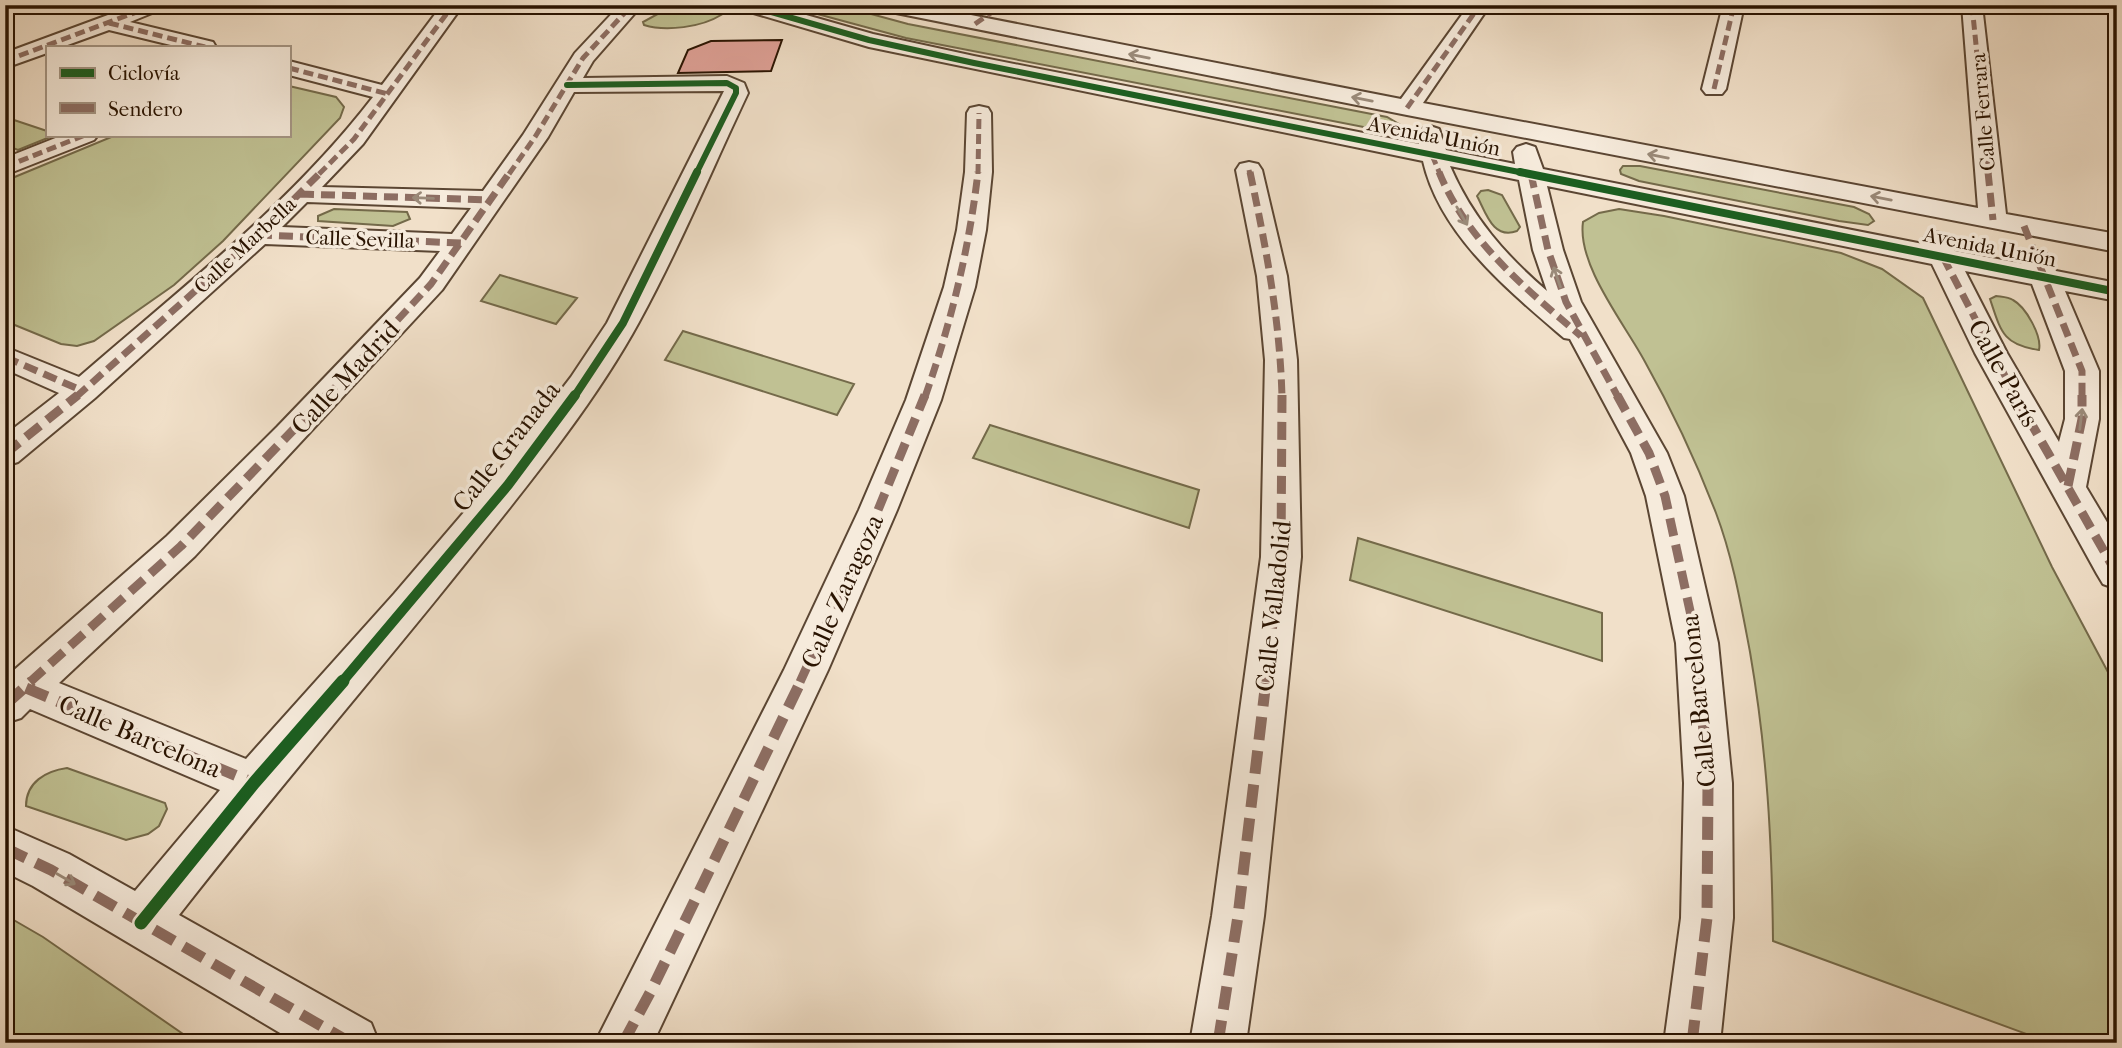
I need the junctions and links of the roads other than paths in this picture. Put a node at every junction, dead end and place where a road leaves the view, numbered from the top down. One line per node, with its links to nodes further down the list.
1 (155, 5): 10 (street)
2 (453, 5): 19 (street, Calle Marbella)
3 (632, 5): 17 (street, Calle Madrid)
4 (747, 5): 24 (street, Avenida Unión)
5 (886, 5): 11 (street, Avenida Unión)
6 (1002, 5): 11 (street)
7 (1480, 5): 20 (street)
8 (1734, 5): 18 (street)
9 (1972, 5): 31 (street, Calle Ferrara)
10 (109, 23): 13 (street); 14 (street)
11 (975, 24): 20 (street, Avenida Unión, one-way to 11)
12 (46, 46): 15 (street)
13 (46, 46)
14 (201, 46)
15 (5, 61)
16 (290, 68): 19 (street)
17 (567, 85): 29 (street, Calle Madrid); 45 (street, Calle Granada)
18 (1713, 89)
19 (388, 94): 28 (street, Calle Marbella)
20 (1417, 110): 22 (street, Avenida Unión); 24 (street, Calle Barcelona)
21 (979, 113): 49 (street, Calle Zaragoza)
22 (1521, 130): 27 (street, Calle Barcelona); 30 (street, Avenida Unión, one-way to 22)
23 (82, 136): 25 (street)
24 (1432, 155): 27 (street, Avenida Unión); 38 (street, Calle Barcelona, one-way to 38)
25 (5, 167)
26 (1249, 170): 50 (street, Calle Valladolid)
27 (1531, 174): 35 (street, Avenida Unión); 38 (street, Calle Barcelona, one-way to 27)
28 (300, 194): 29 (street, Calle Sevilla, one-way to 28); 32 (street, Calle Marbella)
29 (491, 200): 33 (street, Calle Madrid)
30 (1921, 206): 31 (street, Avenida Unión); 35 (street, Calle París)
31 (2008, 223): 34 (street, Avenida Unión); 36 (street, Calle París)
32 (258, 235): 33 (street, Calle Sevilla); 40 (street, Calle Marbella)
33 (462, 243): 44 (street, Calle Madrid)
34 (2117, 243)
35 (1942, 257): 36 (street, Avenida Unión); 42 (street, Calle París)
36 (2044, 278): 37 (street, Avenida Unión); 42 (street, Calle París, one-way to 36)
37 (2117, 292)
38 (1585, 339): 51 (street, Calle Barcelona)
39 (5, 357): 40 (street)
40 (83, 391): 41 (street, Calle Marbella)
41 (5, 454)
42 (2068, 486): 43 (street, Calle París)
43 (2117, 574)
44 (15, 696): 45 (street, Calle Barcelona)
45 (254, 783): 47 (street, Calle Granada)
46 (5, 848): 47 (street, one-way to 47)
47 (141, 923): 48 (street)
48 (351, 1043)
49 (623, 1043)
50 (1218, 1043)
51 (1692, 1043)

